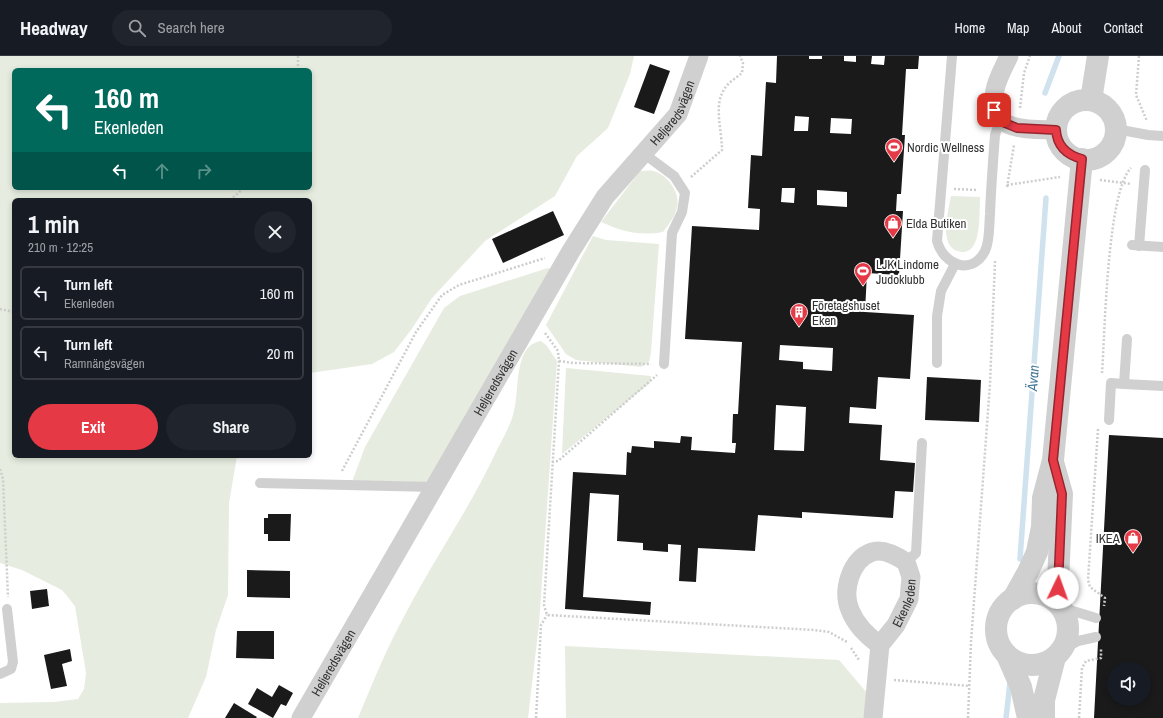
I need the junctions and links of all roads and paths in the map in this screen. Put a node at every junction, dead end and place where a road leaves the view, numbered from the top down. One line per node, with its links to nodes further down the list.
1 (298, 56): 9 (path)
2 (700, 56): 16 (street, Heljeredsvägen)
3 (740, 56): 20 (path)
4 (952, 56): 22 (lane)
5 (1009, 56): 12 (street)
6 (1030, 56): 12 (path)
7 (1098, 56): 10 (street)
8 (1139, 56): 11 (path)
9 (298, 68)
10 (1090, 100): 13 (street); 14 (street)
11 (1148, 124)
12 (1009, 125): 14 (street); 21 (path); 23 (lane)
13 (1116, 129): 15 (lane); 17 (street)
14 (1056, 130): 17 (street)
15 (1163, 136)
16 (643, 153): 20 (lane); 28 (street, Heljeredsvägen)
17 (1082, 159): 43 (street)
18 (1137, 162): 38 (path)
19 (1145, 170): 27 (lane)
20 (681, 185): 37 (lane)
21 (1007, 185): 23 (path); 25 (path)
22 (942, 188): 23 (path); 30 (lane)
23 (991, 188): 30 (lane)
24 (242, 190): 26 (path)
25 (1006, 192)
26 (232, 198)
27 (1163, 247)
28 (571, 250): 33 (street, Heljeredsvägen); 47 (path)
29 (996, 253): 61 (path)
30 (955, 264): 36 (lane)
31 (0, 309): 32 (path)
32 (12, 312)
33 (531, 318): 35 (path); 48 (street, Heljeredsvägen)
34 (1127, 339): 39 (lane)
35 (559, 361): 37 (path); 44 (path)
36 (937, 363)
37 (664, 364): 44 (path)
38 (1102, 374)
39 (1124, 384): 40 (lane); 41 (lane)
40 (1163, 386)
41 (1104, 421): 54 (path)
42 (922, 443): 49 (lane)
43 (1053, 460): 50 (street); 51 (street)
44 (552, 462): 53 (path)
45 (0, 469): 52 (path)
46 (260, 483): 47 (lane)
47 (335, 486): 48 (lane)
48 (434, 487): 62 (street, Heljeredsvägen)
49 (906, 562): 56 (street, Ekenleden); 56 (street, Ekenleden)
50 (1012, 599): 51 (street); 58 (street)
51 (1058, 605): 54 (lane); 57 (street)
52 (7, 609): 59 (lane)
53 (547, 615): 60 (path); 63 (path)
54 (1100, 615)
55 (1099, 640): 57 (lane); 68 (path)
56 (880, 646): 60 (street, Ekenleden)
57 (1058, 654): 58 (street); 67 (street)
58 (1007, 655): 66 (street)
59 (0, 674)
60 (876, 679): 61 (path); 64 (street, Ekenleden)
61 (970, 686): 65 (path)
62 (301, 718)
63 (536, 718)
64 (873, 718)
65 (968, 718)
66 (1028, 718)
67 (1044, 718)
68 (1079, 718)

